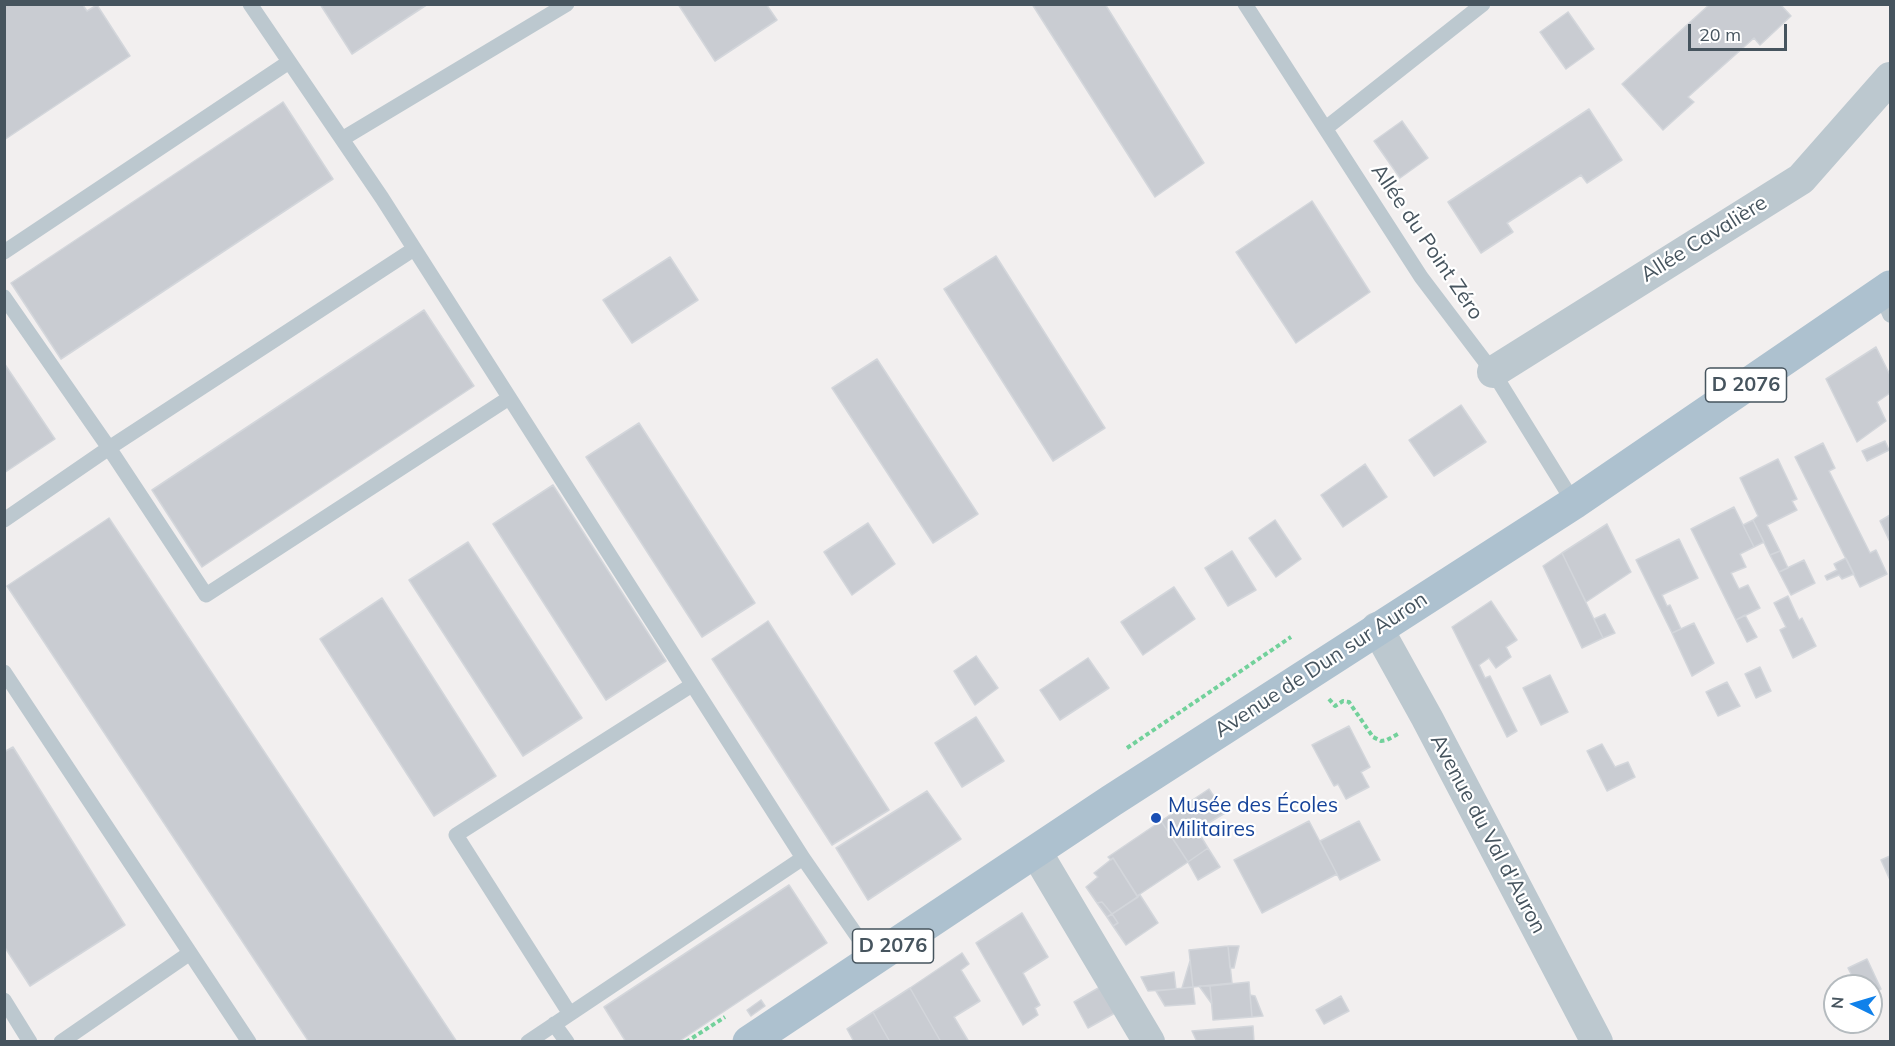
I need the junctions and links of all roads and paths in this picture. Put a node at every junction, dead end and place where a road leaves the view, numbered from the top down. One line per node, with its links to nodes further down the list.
1 (250, 4): 5 (lane)
2 (567, 4): 8 (lane)
3 (1245, 4): 7 (lane, Allée du Point Zéro)
4 (1483, 4): 7 (lane)
5 (289, 62): 8 (lane); 10 (lane)
6 (1890, 78): 13 (street, Allée Cavalière)
7 (1326, 128): 13 (lane, Allée du Point Zéro)
8 (342, 139): 9 (lane)
9 (414, 249): 14 (lane); 15 (lane)
10 (4, 252)
11 (4, 297): 15 (lane)
12 (1887, 299): 16 (main road, Avenue de Dun sur Auron / D 2076)
13 (1493, 372): 16 (lane, Allée du Point Zéro)
14 (509, 398): 15 (lane); 20 (lane)
15 (109, 448): 17 (lane)
16 (1574, 503): 18 (main road, Avenue de Dun sur Auron / D 2076)
17 (4, 520)
18 (1377, 628): 23 (main road, Avenue de Dun sur Auron / D 2076); 37 (street, Avenue du Val d'Auron)
19 (4, 672): 25 (lane)
20 (692, 685): 24 (lane); 28 (lane)
21 (1328, 697): 22 (path)
22 (1400, 734)
23 (1036, 852): 26 (main road, Avenue de Dun sur Auron / D 2076); 36 (street)
24 (803, 858): 26 (lane); 28 (lane)
25 (190, 953): 31 (lane); 32 (lane)
26 (873, 959): 35 (main road, Avenue de Dun sur Auron / D 2076)
27 (4, 1000): 30 (lane)
28 (570, 1014): 29 (lane)
29 (554, 1024): 33 (lane); 34 (lane)
30 (30, 1041)
31 (61, 1041)
32 (249, 1041)
33 (528, 1041)
34 (567, 1041)
35 (749, 1041)
36 (1149, 1041)
37 (1596, 1041)

